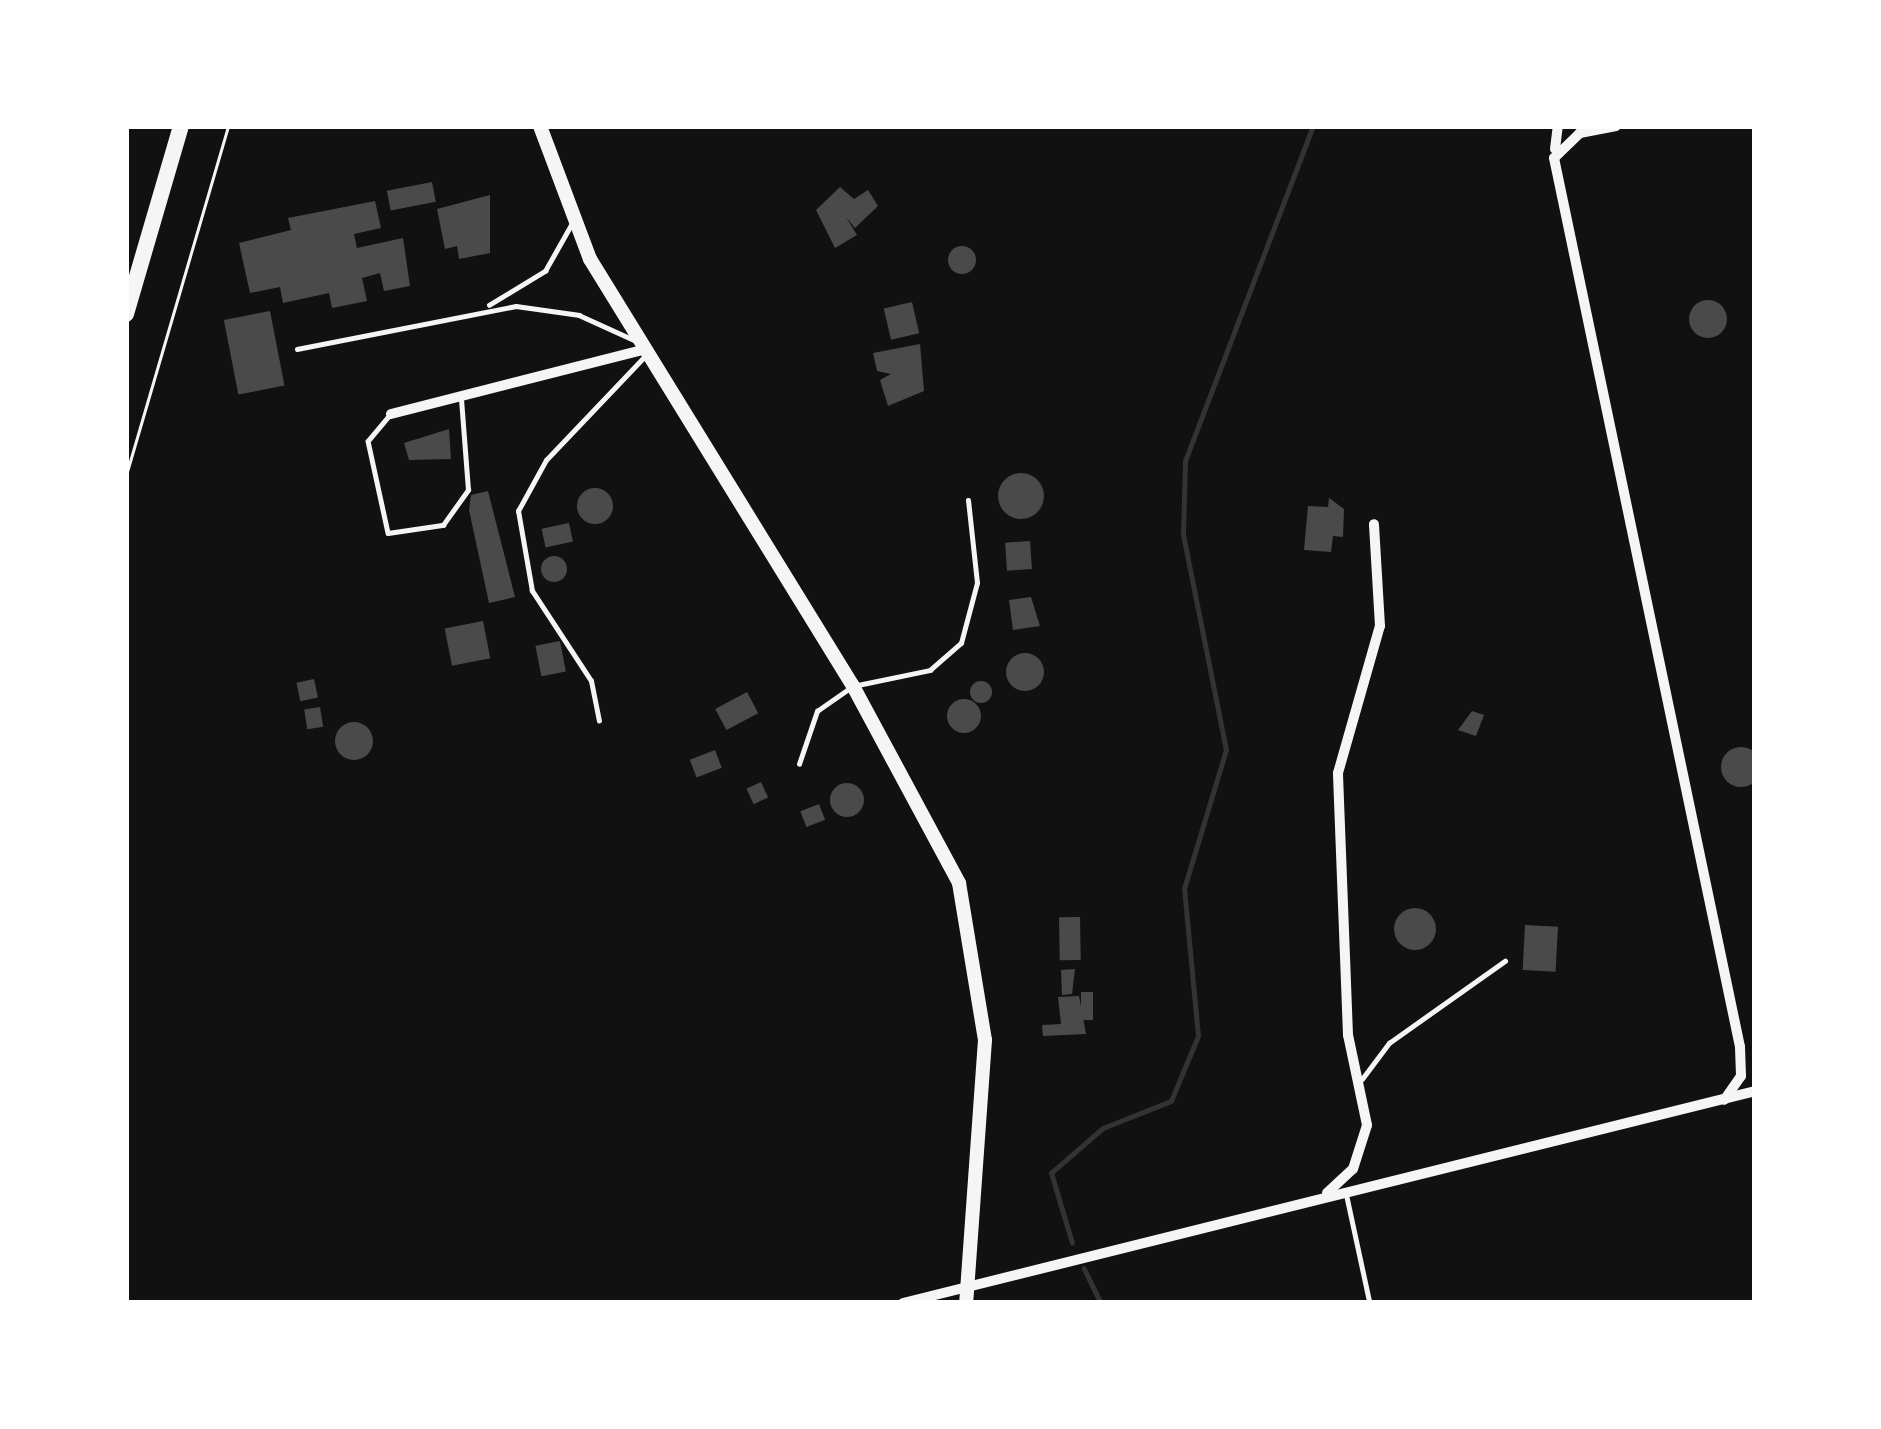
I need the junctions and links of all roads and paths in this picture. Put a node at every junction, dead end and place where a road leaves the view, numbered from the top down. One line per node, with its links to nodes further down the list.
1 (181, 126): 9 (highway)
2 (228, 126): 14 (path)
3 (540, 126): 7 (main road)
4 (1558, 126): 6 (street)
5 (1616, 126): 6 (street)
6 (1554, 158): 23 (street)
7 (572, 222): 8 (lane); 10 (main road)
8 (484, 307): 10 (lane); 11 (lane)
9 (126, 314)
10 (646, 349): 12 (street); 17 (main road); 18 (lane)
11 (297, 350)
12 (460, 396): 13 (street); 13 (lane)
13 (391, 414)
14 (126, 475)
15 (968, 500): 17 (lane)
16 (1374, 524): 21 (street)
17 (854, 686): 19 (lane); 26 (main road)
18 (599, 721)
19 (799, 764)
20 (1505, 962): 21 (lane)
21 (1359, 1084): 25 (street)
22 (1755, 1091): 23 (street)
23 (1724, 1100): 24 (street)
24 (1346, 1192): 25 (street); 28 (lane)
25 (1319, 1198): 26 (street)
26 (966, 1296): 27 (street)
27 (903, 1303)
28 (1370, 1303)

